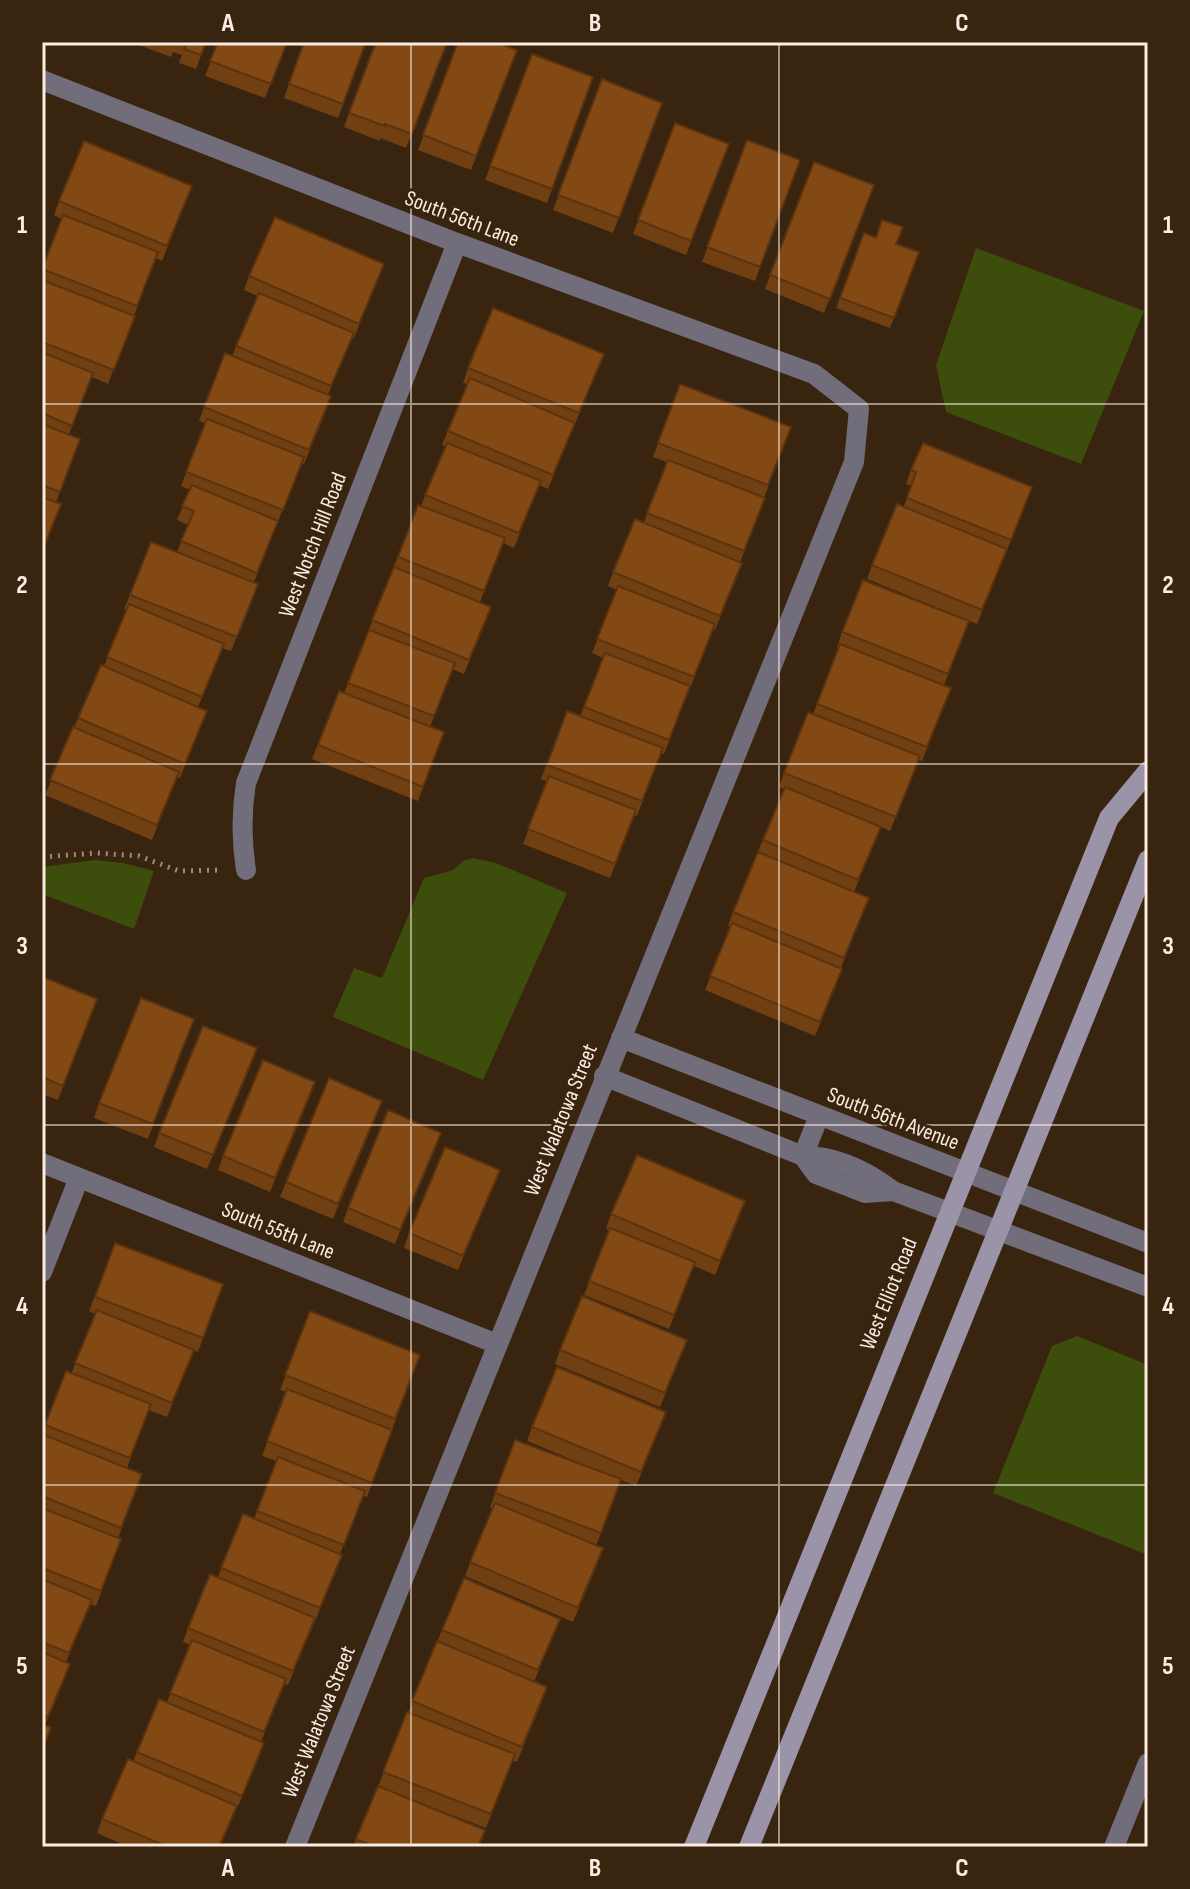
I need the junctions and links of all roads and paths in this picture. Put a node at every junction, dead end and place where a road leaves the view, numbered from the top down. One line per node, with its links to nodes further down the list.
1 (43, 82): 2 (street, South 56th Lane)
2 (457, 243): 3 (street, South 56th Lane); 7 (street, West Notch Hill Road)
3 (859, 409): 8 (street, West Walatowa Street)
4 (1148, 771): 13 (main road, West Elliot Road)
5 (42, 857): 7 (path)
6 (1148, 860): 15 (main road)
7 (246, 870)
8 (621, 1038): 9 (street, West Walatowa Street); 10 (street, South 56th Avenue)
9 (604, 1076): 11 (street); 21 (street, West Walatowa Street)
10 (819, 1116): 11 (street); 13 (street, South 56th Avenue)
11 (803, 1156): 16 (street)
12 (42, 1163): 14 (street, South 55th Lane)
13 (963, 1173): 15 (street, South 56th Avenue); 16 (main road, West Elliot Road)
14 (79, 1178): 19 (street); 21 (street, South 55th Lane)
15 (1015, 1192): 17 (main road); 18 (street, South 56th Avenue)
16 (947, 1212): 17 (street); 24 (main road, West Elliot Road)
17 (999, 1231): 20 (street); 25 (main road)
18 (1148, 1243)
19 (42, 1272)
20 (1148, 1287)
21 (497, 1344): 23 (street, West Walatowa Street)
22 (1148, 1763): 26 (street)
23 (295, 1847)
24 (694, 1847)
25 (749, 1847)
26 (1114, 1847)

